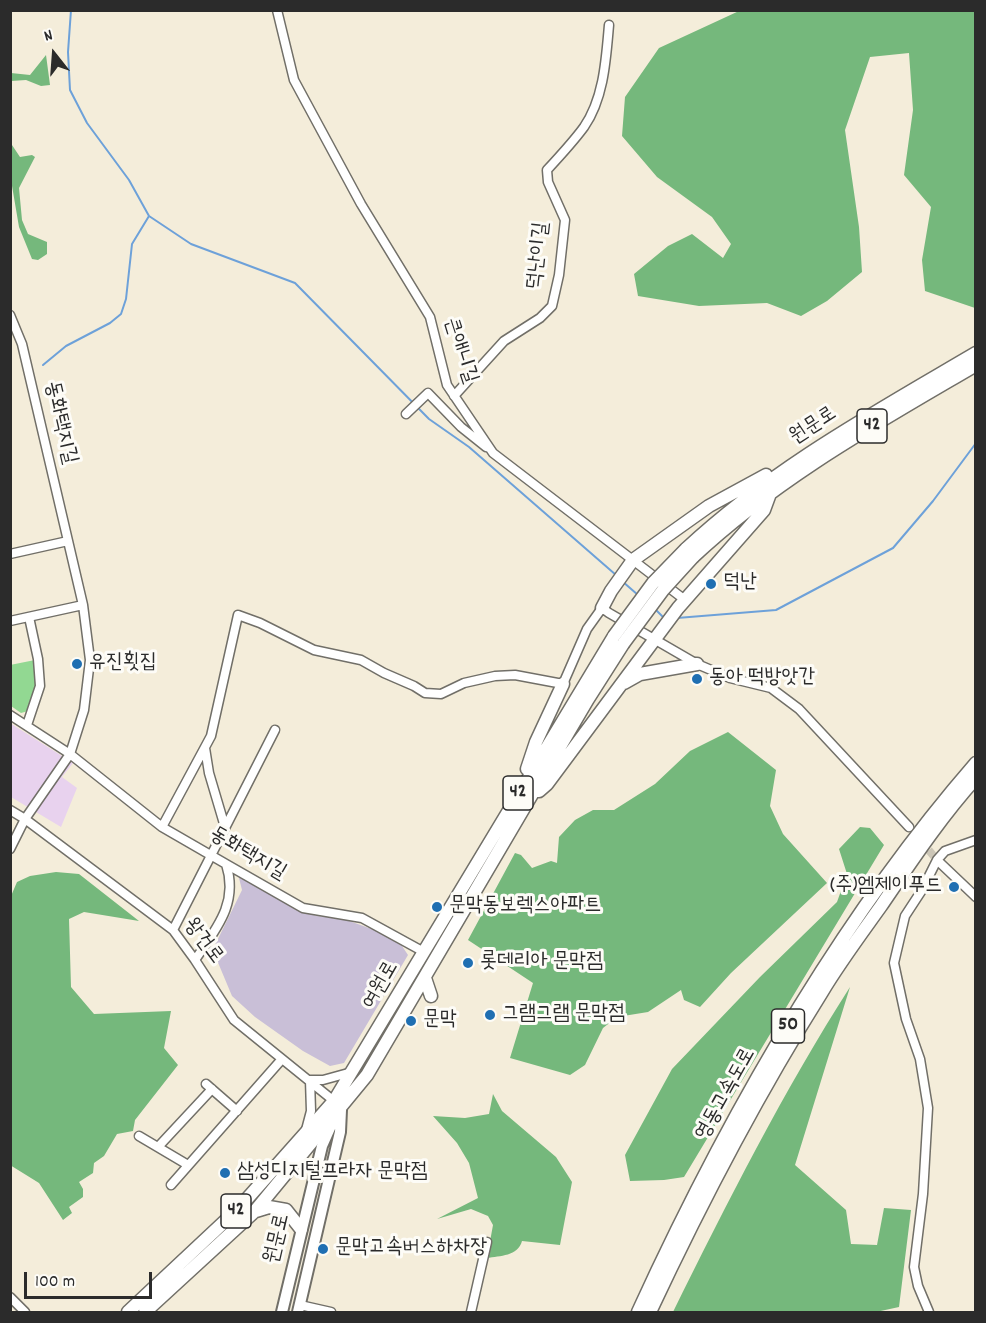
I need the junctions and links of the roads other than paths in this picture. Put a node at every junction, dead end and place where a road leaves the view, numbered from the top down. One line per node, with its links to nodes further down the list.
1 (277, 10): 4 (street, 큰애니길)
2 (284, 10): 4 (street, 큰애니길)
3 (609, 25): 8 (street, 덕난이길)
4 (284, 38): 8 (street, 큰애니길)
5 (10, 315): 13 (street, 동화택지길)
6 (975, 353): 11 (highway, 원문로 / 42)
7 (975, 365): 12 (highway, 원문로 / 42)
8 (454, 396): 10 (street, 큰애니길)
9 (407, 413): 10 (street)
10 (493, 453): 16 (street, 큰애니길)
11 (805, 456): 14 (highway, 원문로 / 42); 16 (highway)
12 (771, 491): 14 (highway, 원문로 / 42); 17 (highway)
13 (68, 541): 15 (street); 18 (street, 동화택지길)
14 (689, 553): 33 (highway, 여원로 / 42, bridge)
15 (10, 554)
16 (630, 564): 17 (street, 큰애니길); 19 (highway)
17 (681, 604): 22 (highway)
18 (83, 605): 20 (street); 30 (street, 동화택지길)
19 (602, 608): 22 (street); 24 (street)
20 (29, 617): 21 (street); 27 (street)
21 (10, 621)
22 (653, 640): 23 (street); 25 (highway)
23 (697, 664): 25 (highway); 38 (street)
24 (562, 684): 29 (street); 33 (highway)
25 (618, 686): 33 (highway)
26 (10, 715): 27 (street, 동화택지길)
27 (27, 724): 30 (street, 동화택지길)
28 (275, 730): 37 (street)
29 (205, 748): 36 (street); 37 (street)
30 (70, 754): 35 (street, 동화택지길); 36 (street, 동화택지길)
31 (975, 763): 72 (highway, 영동고속도로 / 50)
32 (975, 778): 73 (highway, 영동고속도로 / 50)
33 (524, 796): 46 (highway, 여원로 / 42); 47 (highway, 여원로 / 42)
34 (10, 810): 35 (street, 왕건로)
35 (25, 819): 40 (street); 45 (street, 왕건로)
36 (162, 827): 41 (street, 동화택지길)
37 (225, 827): 41 (street)
38 (909, 827)
39 (975, 840): 42 (street)
40 (10, 849)
41 (211, 855): 43 (street, 동화택지길); 45 (street)
42 (937, 860): 44 (street); 74 (street)
43 (226, 864): 46 (street, 동화택지길); 48 (street)
44 (975, 897)
45 (173, 930): 48 (street, 왕건로)
46 (424, 952): 47 (highway); 52 (highway, 여원로 / 42)
47 (436, 959): 49 (highway, 여원로 / 42)
48 (195, 960): 51 (street, 왕건로)
49 (425, 978): 50 (highway); 54 (highway, 여원로 / 42)
50 (431, 996)
51 (282, 1059): 53 (street, 왕건로); 55 (street)
52 (352, 1072): 53 (street); 54 (highway, 여원로 / 42)
53 (310, 1080): 54 (street, 왕건로); 57 (street)
54 (337, 1104): 57 (highway, 여원로 / 42); 61 (highway, 여원로 / 42); 62 (main road, 원문로); 66 (main road, 원문로)
55 (237, 1111): 58 (street); 59 (street)
56 (139, 1136): 58 (street)
57 (304, 1137): 68 (highway, 여원로 / 42)
58 (158, 1148): 59 (street)
59 (188, 1165): 60 (street)
60 (171, 1185)
61 (255, 1211): 62 (highway); 69 (highway, 여원로 / 42)
62 (301, 1229): 65 (main road, 원문로)
63 (487, 1242): 71 (street)
64 (10, 1297): 67 (street)
65 (283, 1307): 66 (main road)
66 (299, 1309): 70 (street)
67 (20, 1311)
68 (128, 1312)
69 (145, 1312)
70 (331, 1312)
71 (471, 1312)
72 (638, 1312)
73 (650, 1312)
74 (929, 1312)

